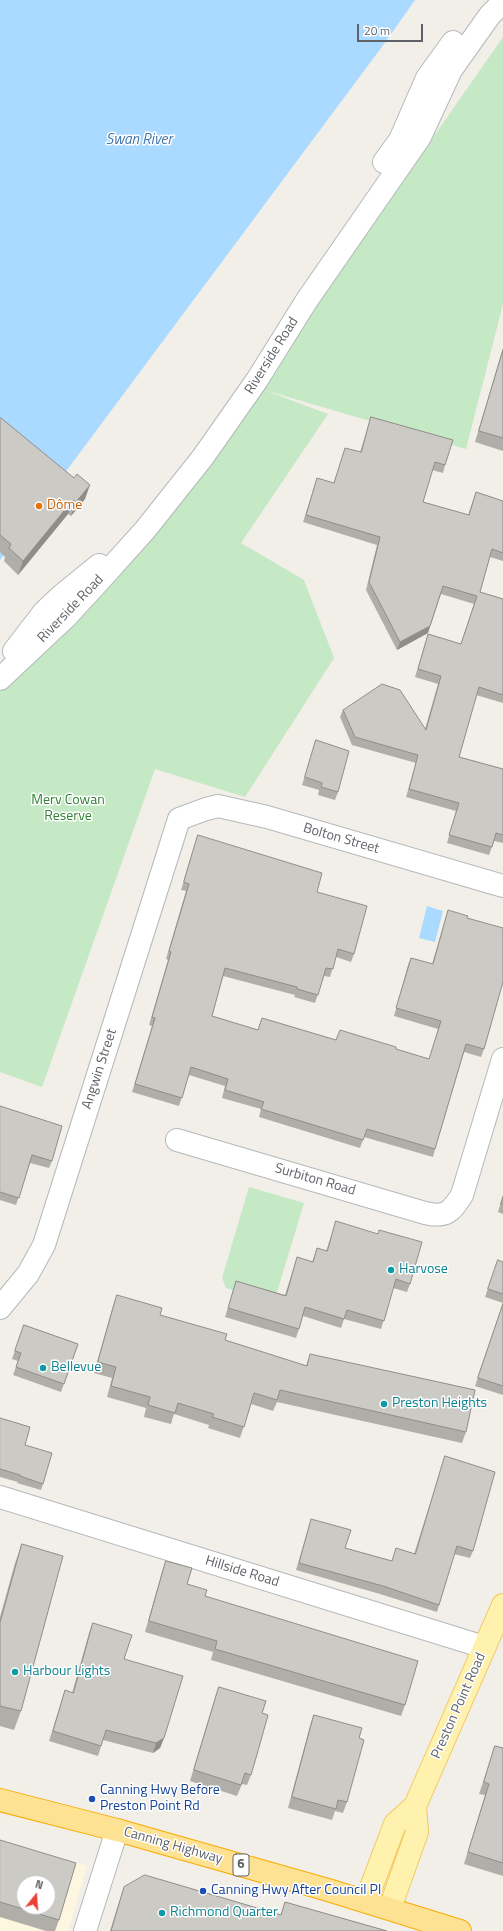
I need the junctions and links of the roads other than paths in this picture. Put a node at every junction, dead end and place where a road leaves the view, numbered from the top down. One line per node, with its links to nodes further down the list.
1 (490, 0): 3 (street, Riverside Road)
2 (503, 2): 4 (street, Riverside Road)
3 (0, 664)
4 (0, 679)
5 (179, 819): 6 (street, Bolton Street); 9 (street, Angwin Street)
6 (503, 886)
7 (503, 1059): 8 (street, Surbiton Road)
8 (177, 1140)
9 (0, 1308)
10 (0, 1497): 12 (street, Hillside Road)
11 (503, 1605): 12 (main road, Preston Point Road)
12 (484, 1648): 14 (main road, Preston Point Road)
13 (0, 1800): 15 (highway, Canning Highway / 6)
14 (415, 1806): 16 (main road, Preston Point Road); 17 (main road, Preston Point Road)
15 (116, 1830): 16 (highway, Canning Highway / 6); 18 (street)
16 (366, 1901): 17 (highway, Canning Highway / 6)
17 (390, 1908): 19 (highway, Canning Highway / 6)
18 (85, 1931)
19 (460, 1931)

